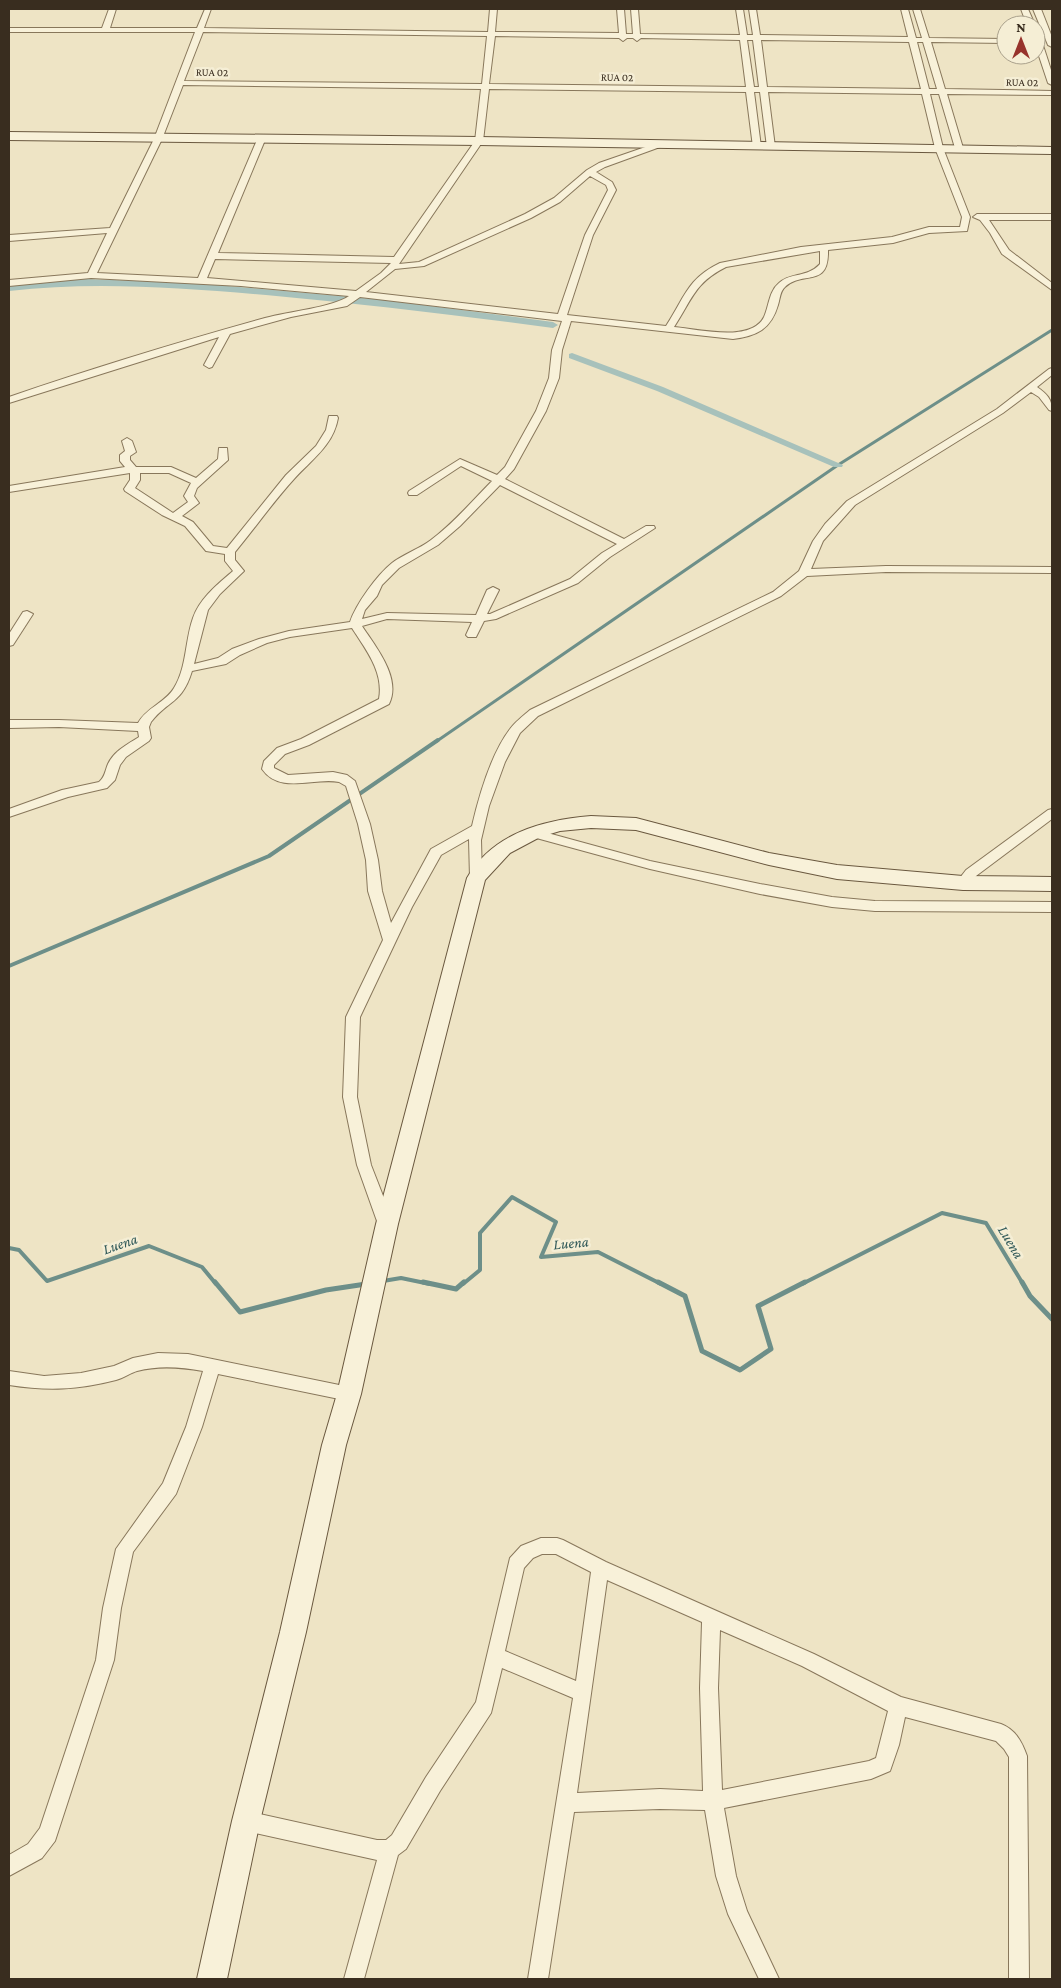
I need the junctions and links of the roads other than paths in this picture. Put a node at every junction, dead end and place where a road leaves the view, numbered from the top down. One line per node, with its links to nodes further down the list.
1 (112, 9): 12 (street)
2 (208, 9): 13 (street)
3 (494, 9): 14 (street)
4 (621, 9): 15 (street)
5 (635, 9): 16 (street)
6 (740, 9): 17 (street)
7 (753, 9): 18 (street)
8 (905, 9): 19 (street)
9 (917, 9): 21 (street)
10 (1037, 9): 22 (street)
11 (9, 30): 12 (street)
12 (105, 31): 13 (street)
13 (199, 32): 14 (street); 25 (street)
14 (491, 36): 15 (street); 27 (street)
15 (623, 37): 16 (street)
16 (637, 37): 17 (street)
17 (745, 39): 18 (street); 29 (street)
18 (758, 39): 19 (street); 28 (street)
19 (912, 41): 21 (street); 30 (street)
20 (996, 41): 21 (street)
21 (927, 42): 23 (street); 31 (street)
22 (1052, 44)
23 (996, 45)
24 (1045, 65): 26 (street)
25 (180, 83): 27 (street, RUA 02); 34 (street)
26 (1052, 83)
27 (484, 86): 29 (street, RUA 02); 36 (street)
28 (764, 89): 29 (street, RUA 02); 30 (street, RUA 02); 39 (street)
29 (751, 90): 38 (street)
30 (925, 91): 31 (street, RUA 02); 40 (street)
31 (941, 92): 32 (street, RUA 02); 41 (street)
32 (1052, 93)
33 (9, 136): 34 (street)
34 (158, 138): 35 (street); 47 (street)
35 (261, 140): 36 (street); 50 (street)
36 (478, 141): 37 (street); 51 (street)
37 (657, 145): 38 (street); 43 (street)
38 (757, 147): 39 (street)
39 (771, 147): 40 (street)
40 (939, 148): 41 (street); 46 (street)
41 (959, 148): 42 (street)
42 (1052, 151)
43 (590, 172): 51 (street); 57 (street)
44 (1052, 216): 45 (street)
45 (982, 217): 46 (street); 55 (street)
46 (966, 218): 49 (street)
47 (113, 230): 48 (street); 52 (street)
48 (9, 238)
49 (824, 248): 58 (street); 58 (street)
50 (212, 256): 51 (street); 53 (street)
51 (394, 264): 56 (street)
52 (91, 275): 53 (street); 54 (street)
53 (202, 280): 56 (street)
54 (9, 283)
55 (1052, 287)
56 (357, 294): 57 (street); 59 (street)
57 (564, 318): 58 (street); 69 (street)
58 (668, 329)
59 (226, 332): 60 (street); 63 (street)
60 (209, 365)
61 (1052, 370): 62 (street)
62 (1032, 387): 64 (street); 78 (street)
63 (9, 400)
64 (1051, 404)
65 (333, 418): 76 (street)
66 (127, 441): 68 (street)
67 (224, 450): 70 (street)
68 (135, 470): 70 (street); 71 (street); 73 (street)
69 (500, 480): 72 (street); 75 (street); 82 (street)
70 (197, 482): 73 (street)
71 (9, 489)
72 (413, 492)
73 (174, 517): 76 (street)
74 (650, 528): 75 (street)
75 (626, 544): 81 (street)
76 (230, 552): 85 (street)
77 (1052, 570): 78 (street)
78 (804, 573): 90 (street)
79 (493, 590): 81 (street)
80 (27, 614): 84 (street)
81 (480, 619): 82 (street); 83 (street)
82 (355, 624): 85 (street); 96 (street)
83 (472, 635)
84 (9, 643)
85 (187, 669): 87 (street)
86 (9, 724): 87 (street)
87 (143, 727): 88 (street)
88 (9, 813)
89 (1052, 813): 93 (street)
90 (477, 829): 92 (street); 96 (street)
91 (533, 833): 92 (street); 93 (street); 95 (street)
92 (476, 878): 97 (street)
93 (963, 883): 94 (street)
94 (1052, 884)
95 (1052, 907)
96 (389, 940): 97 (street)
97 (386, 1232): 100 (street)
98 (212, 1367): 99 (street); 100 (street); 110 (street)
99 (9, 1378)
100 (349, 1394): 108 (street)
101 (600, 1568): 102 (street); 103 (street); 104 (street)
102 (711, 1617): 105 (street); 106 (street)
103 (496, 1656): 104 (street); 109 (street)
104 (583, 1693): 107 (street)
105 (898, 1706): 106 (street); 115 (street)
106 (712, 1800): 107 (street); 114 (street)
107 (566, 1803): 113 (street)
108 (246, 1821): 109 (street); 111 (street)
109 (390, 1849): 112 (street)
110 (9, 1866)
111 (212, 1979)
112 (354, 1979)
113 (538, 1979)
114 (769, 1979)
115 (1018, 1979)

